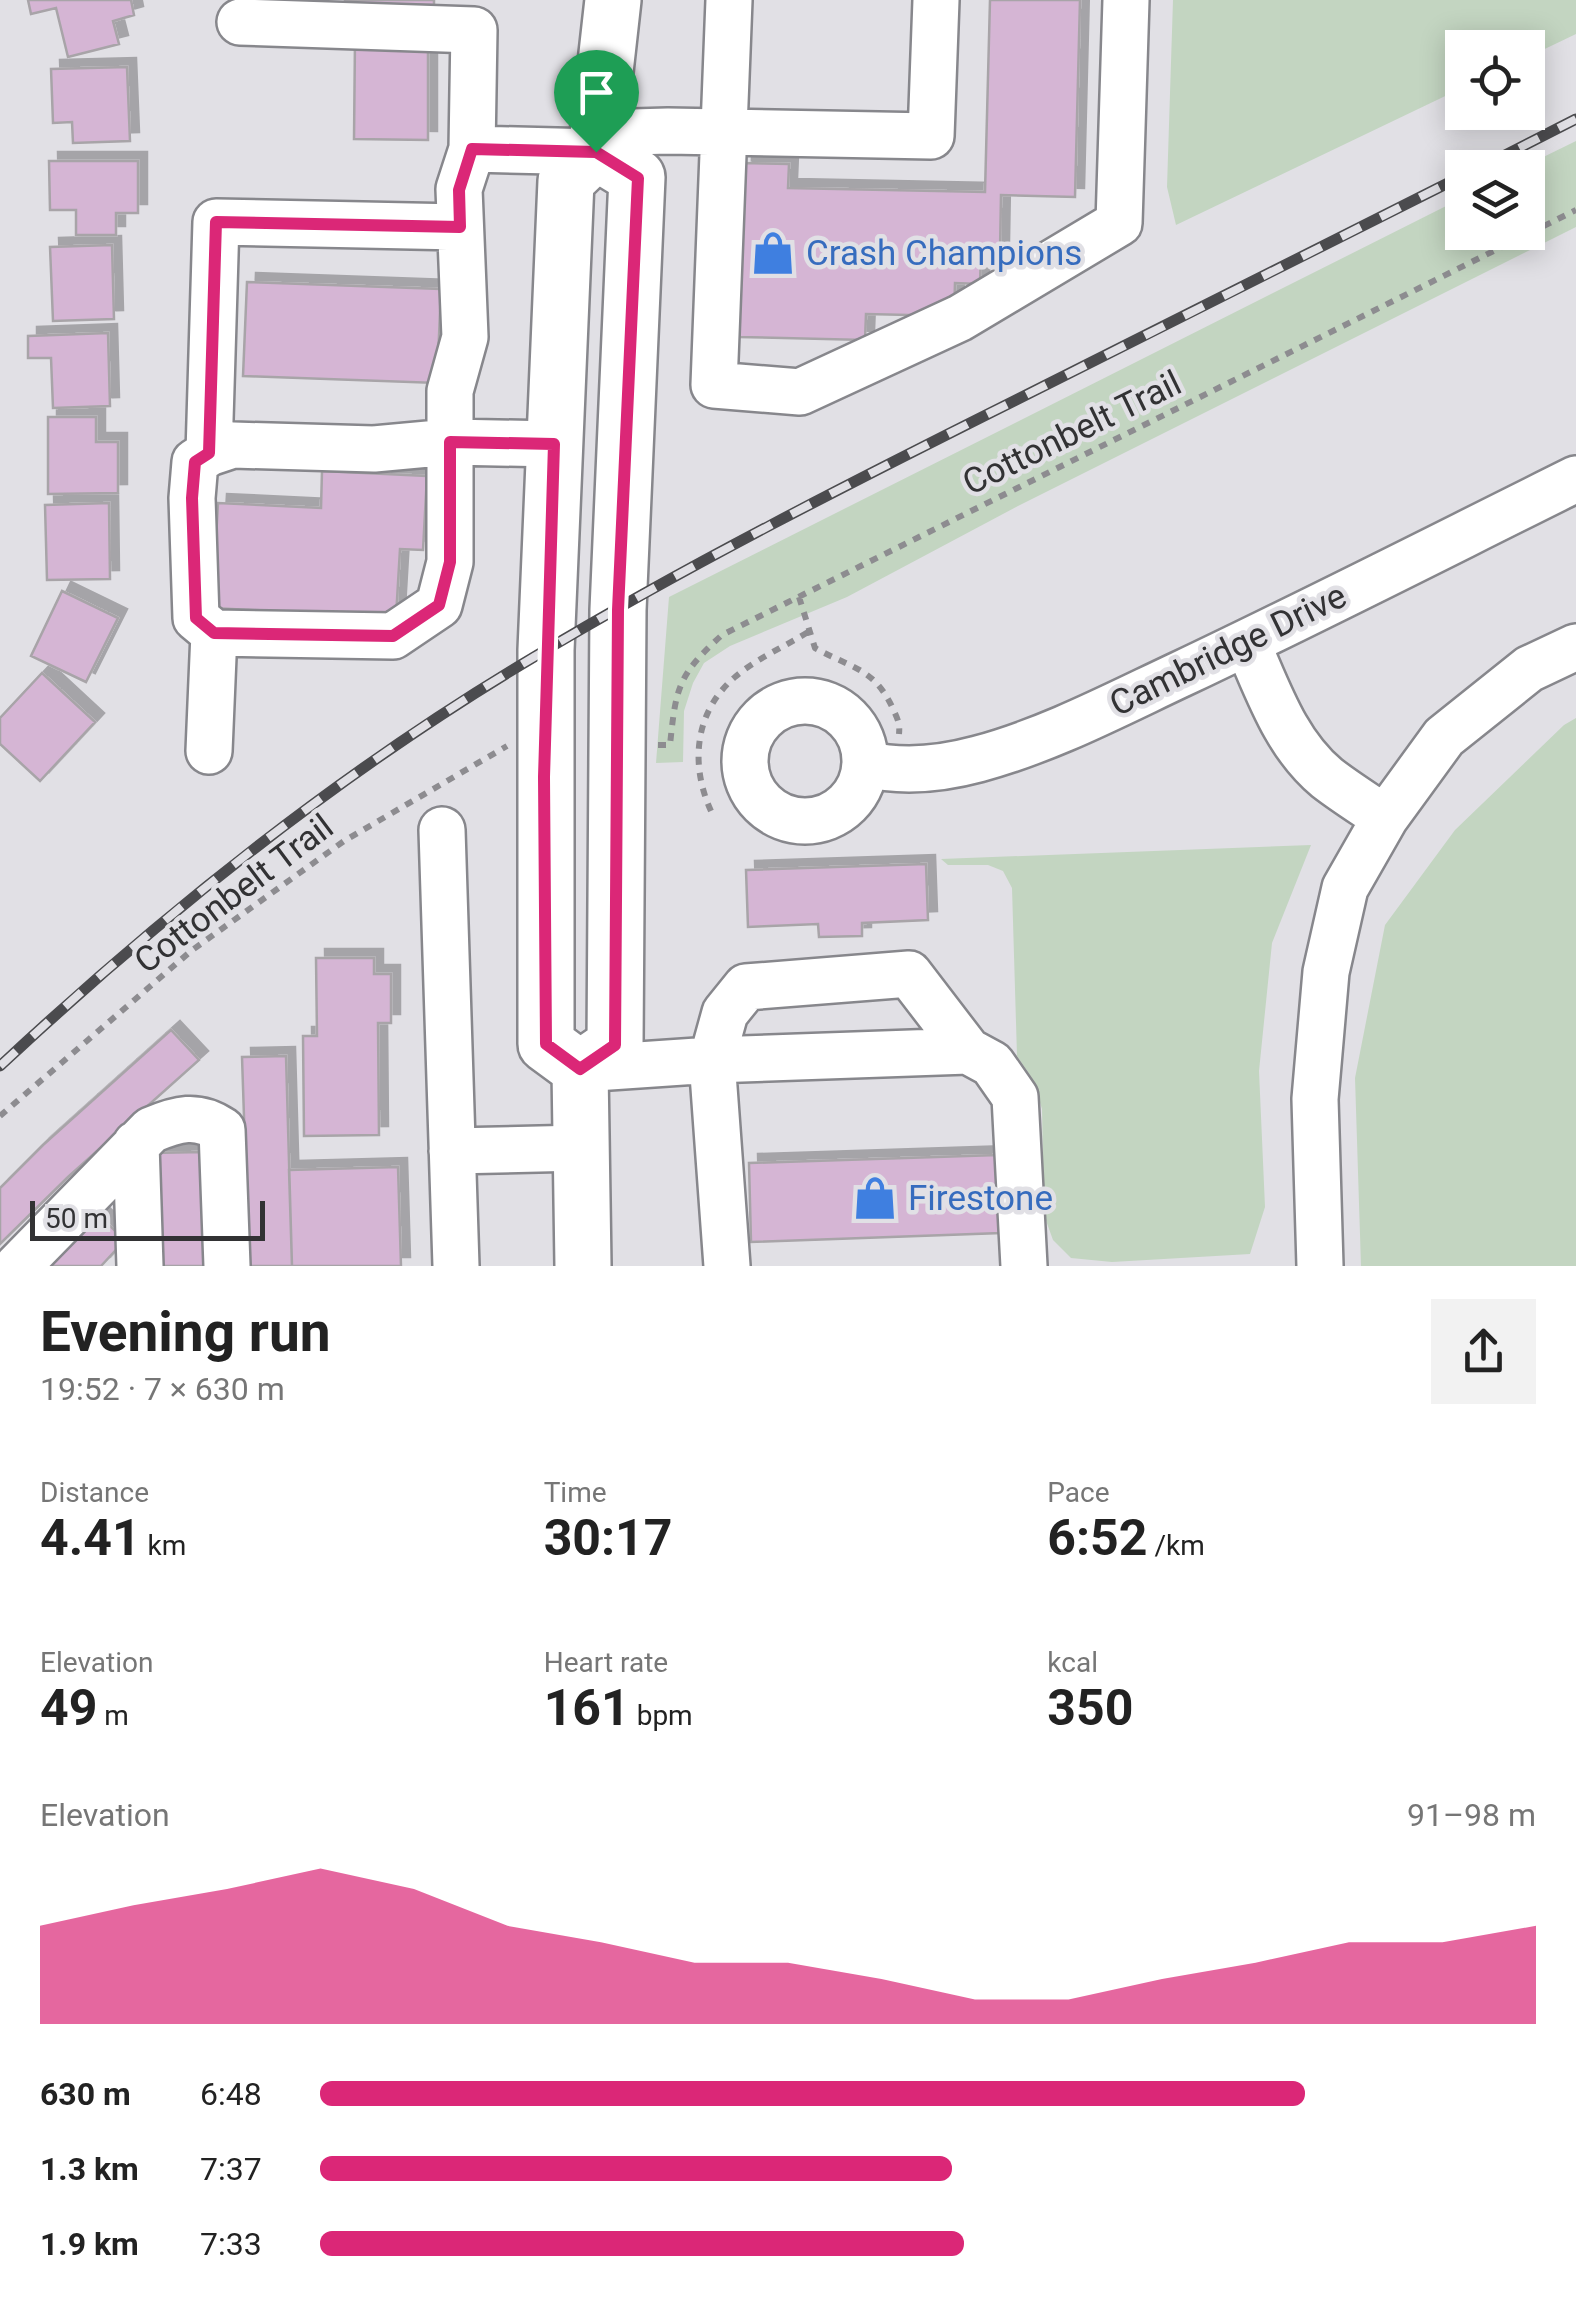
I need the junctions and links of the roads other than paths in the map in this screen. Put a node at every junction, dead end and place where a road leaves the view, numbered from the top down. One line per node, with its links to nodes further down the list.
1 (613, 0): 7 (main road)
2 (729, 0): 6 (street)
3 (936, 0): 6 (street)
4 (1126, 0): 6 (street)
5 (240, 22): 8 (street)
6 (724, 132): 7 (street)
7 (597, 142): 8 (street); 11 (main road); 23 (main road)
8 (472, 149): 9 (street)
9 (460, 227): 10 (street); 12 (street)
10 (450, 442): 11 (street); 12 (street); 14 (street)
11 (554, 444): 23 (main road)
12 (209, 453): 14 (street)
13 (1576, 479): 15 (street, Cambridge Drive)
14 (214, 633): 18 (street)
15 (1246, 643): 17 (street, Cambridge Drive); 19 (street)
16 (1576, 648): 19 (street)
17 (882, 749)
18 (209, 751)
19 (1385, 818): 34 (street)
20 (442, 830): 26 (street)
21 (968, 1051): 22 (street); 22 (street); 33 (street)
22 (712, 1060): 23 (street); 32 (street)
23 (580, 1069): 25 (main road)
24 (136, 1144): 27 (street); 28 (street); 29 (street)
25 (581, 1148): 26 (street); 31 (main road)
26 (452, 1150): 30 (street)
27 (18, 1266)
28 (140, 1266)
29 (227, 1266)
30 (456, 1266)
31 (582, 1266)
32 (727, 1266)
33 (1024, 1266)
34 (1320, 1266)

